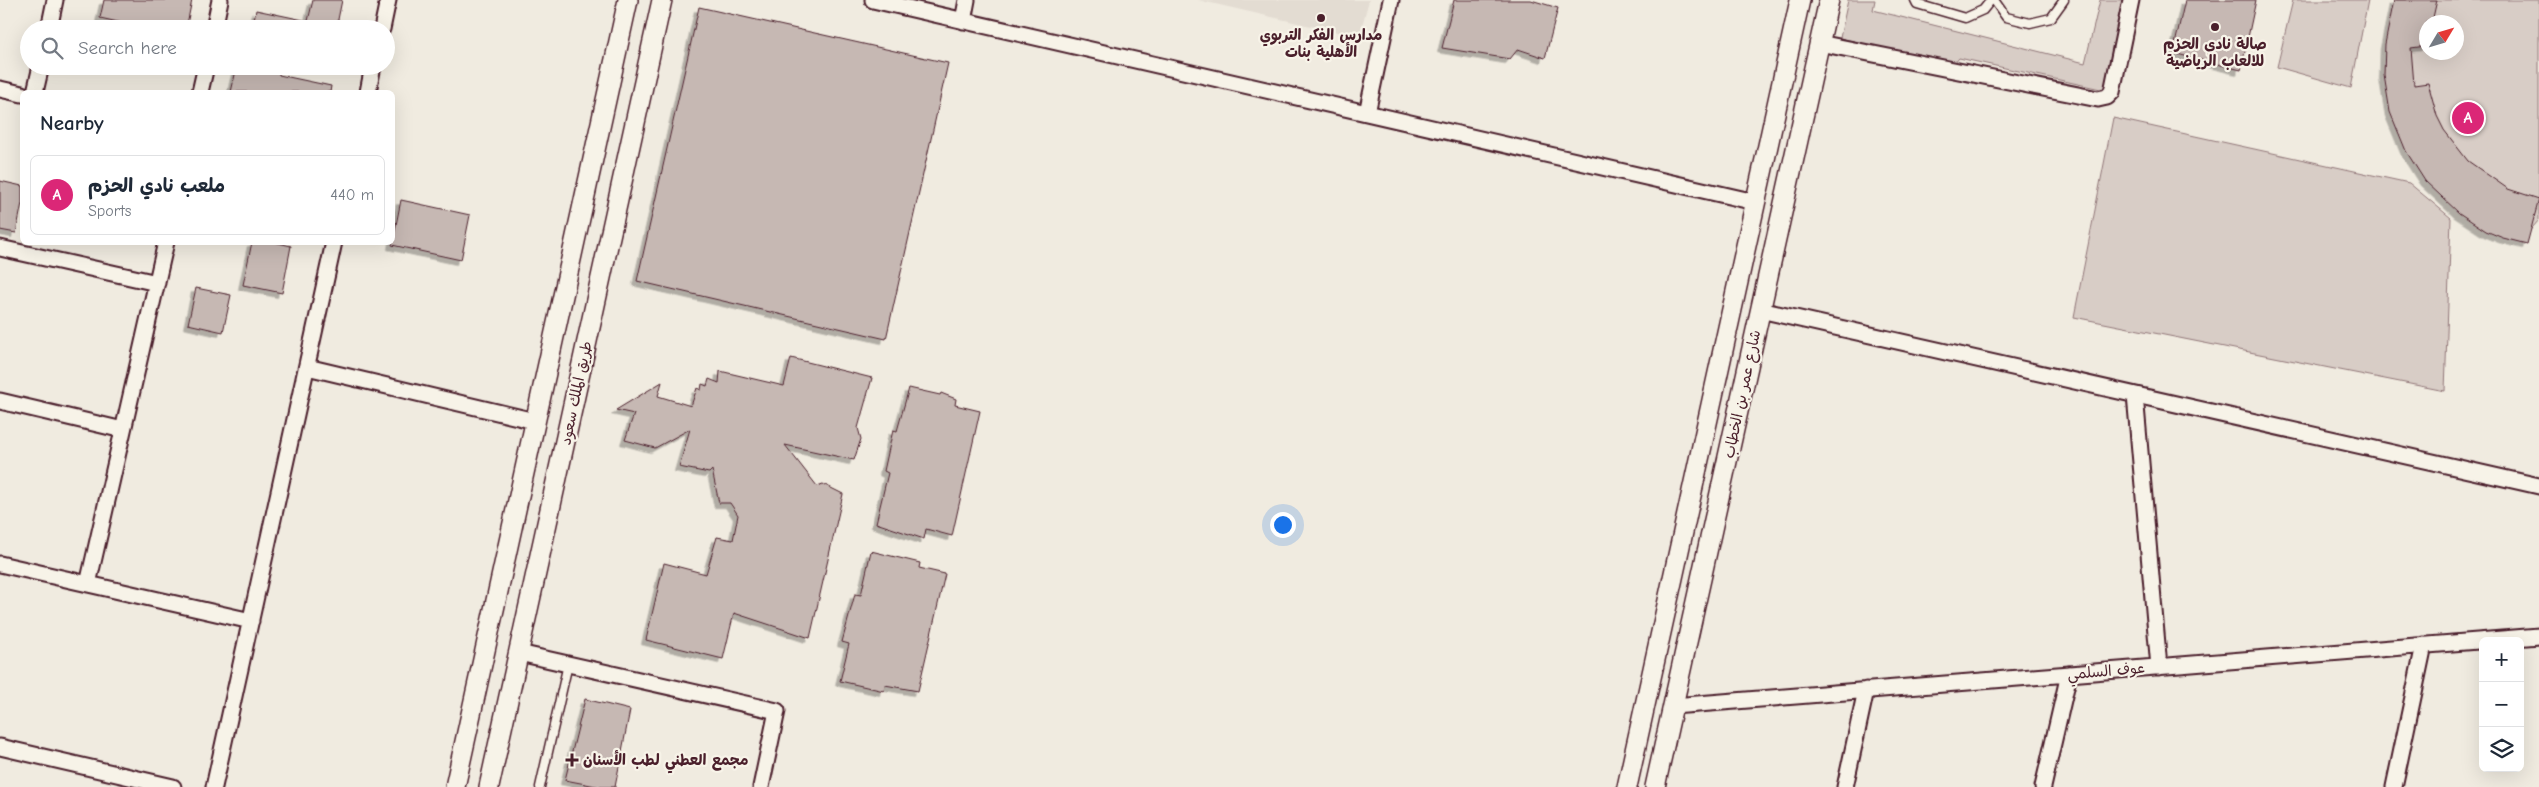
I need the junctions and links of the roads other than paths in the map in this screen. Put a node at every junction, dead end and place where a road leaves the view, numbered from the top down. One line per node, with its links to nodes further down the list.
1 (55, 0): 15 (street)
2 (220, 0): 16 (street)
3 (388, 0): 17 (street)
4 (628, 0): 38 (street)
5 (662, 0): 46 (street, طريق الملك سعود)
6 (873, 0): 18 (street)
7 (967, 0): 18 (street)
8 (1391, 0): 28 (street)
9 (1800, 0): 29 (street, شارع عمر بن الخطاب)
10 (1829, 0): 19 (street, شارع عمر بن الخطاب)
11 (1915, 0): 12 (lane)
12 (1993, 0): 13 (lane)
13 (2064, 0)
14 (2131, 0): 19 (street)
15 (51, 20)
16 (216, 20)
17 (384, 20)
18 (963, 21): 28 (street)
19 (1819, 43): 34 (street, شارع عمر بن الخطاب)
20 (38, 75): 24 (street)
21 (204, 75): 25 (street)
22 (372, 75): 26 (street)
23 (0, 89): 27 (street)
24 (35, 90)
25 (200, 90)
26 (368, 90)
27 (20, 94)
28 (1367, 113): 29 (street)
29 (1755, 202): 59 (street, شارع عمر بن الخطاب)
30 (165, 245): 33 (street)
31 (333, 245): 35 (street)
32 (0, 248): 33 (street)
33 (157, 283): 39 (street)
34 (1760, 310): 36 (street); 51 (street, شارع عمر بن الخطاب)
35 (307, 367): 38 (street); 43 (street)
36 (2135, 395): 40 (street); 48 (street)
37 (0, 402): 39 (street)
38 (536, 421): 55 (street)
39 (123, 430): 42 (street)
40 (2539, 486)
41 (0, 564): 42 (street)
42 (88, 584): 43 (street)
43 (251, 621): 54 (street)
44 (2539, 636): 45 (street, عوف السلمي)
45 (2424, 645): 48 (street, عوف السلمي); 63 (street)
46 (519, 654): 47 (street); 56 (street, طريق الملك سعود)
47 (568, 664): 57 (lane); 58 (street)
48 (2159, 667): 49 (street, عوف السلمي)
49 (2070, 674): 50 (street, عوف السلمي); 62 (street)
50 (1866, 690): 51 (street, عوف السلمي); 61 (street)
51 (1673, 706): 60 (street, شارع عمر بن الخطاب)
52 (0, 747): 53 (street)
53 (173, 787)
54 (214, 787)
55 (455, 787)
56 (489, 787)
57 (540, 787)
58 (761, 787)
59 (1627, 787)
60 (1655, 787)
61 (1845, 787)
62 (2042, 787)
63 (2394, 787)

